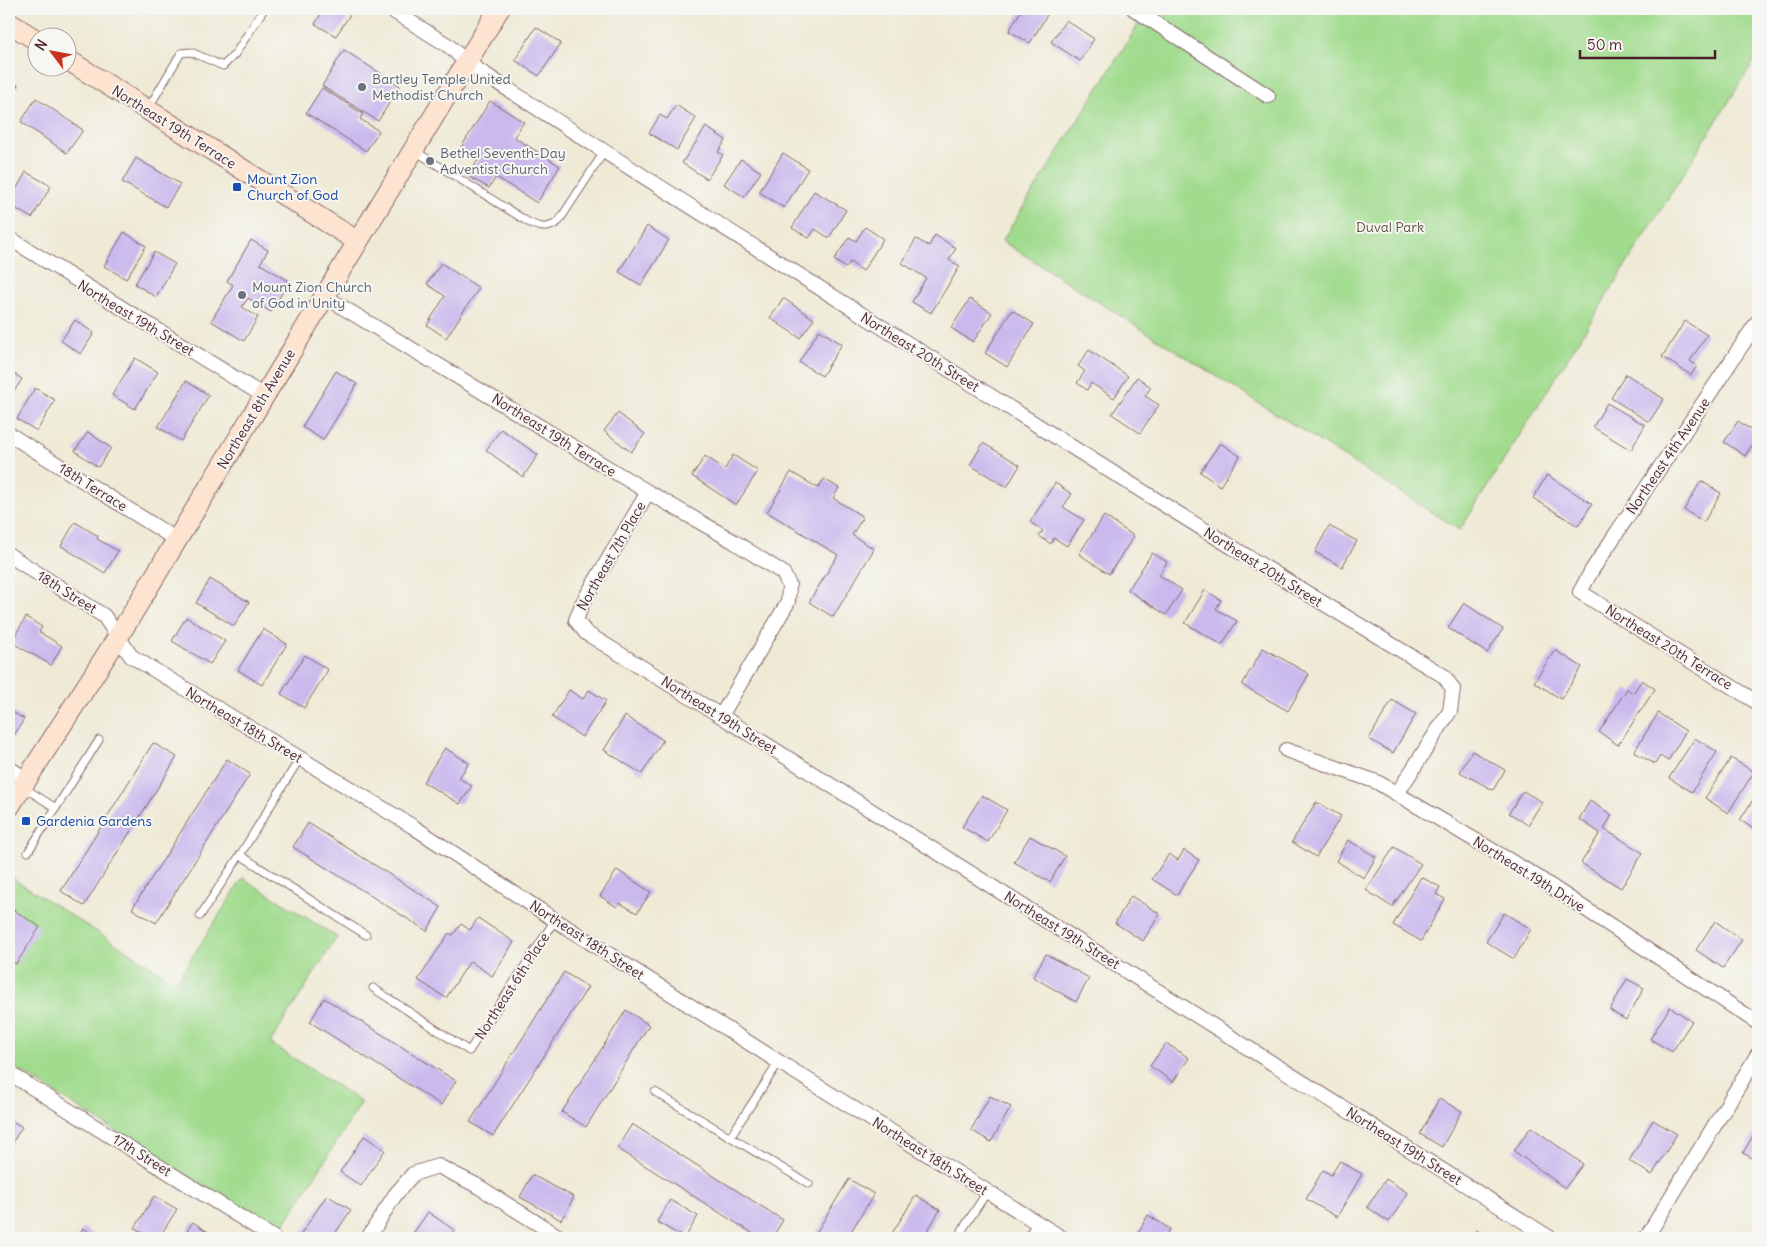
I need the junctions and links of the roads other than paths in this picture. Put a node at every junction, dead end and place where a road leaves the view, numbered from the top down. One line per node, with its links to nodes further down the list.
1 (264, 9): 10 (lane)
2 (390, 9): 7 (street, Northeast 20th Street)
3 (499, 9): 7 (street, Northeast 8th Avenue)
4 (1134, 9): 9 (street)
5 (9, 23): 6 (street)
6 (28, 35)
7 (466, 62): 11 (street, Northeast 8th Avenue); 12 (street, Northeast 20th Street)
8 (78, 66): 10 (street, Northeast 19th Terrace)
9 (1268, 96)
10 (147, 110): 14 (street, Northeast 19th Terrace)
11 (413, 150): 12 (lane); 14 (street, Northeast 8th Avenue)
12 (604, 152): 32 (street, Northeast 20th Street)
13 (9, 238): 17 (street, Northeast 19th Street)
14 (357, 241): 15 (street, Northeast 8th Avenue)
15 (324, 296): 17 (street, Northeast 8th Avenue); 19 (street, Northeast 19th Terrace)
16 (1758, 321): 22 (street, Northeast 4th Avenue)
17 (264, 396): 20 (street, Northeast 8th Avenue)
18 (9, 434): 20 (street, 18th Terrace)
19 (648, 492): 23 (street, Northeast 7th Place); 26 (street, Northeast 19th Terrace)
20 (177, 540): 24 (street, Northeast 8th Avenue)
21 (9, 555): 24 (street, 18th Street)
22 (1580, 592): 25 (street, Northeast 20th Terrace)
23 (576, 620): 26 (street, Northeast 19th Street)
24 (118, 637): 29 (street, Northeast 18th Street); 31 (street, Northeast 8th Avenue)
25 (1758, 703)
26 (721, 716): 56 (street, Northeast 19th Street)
27 (99, 740): 34 (lane)
28 (1286, 750): 32 (street, Northeast 19th Drive)
29 (300, 758): 36 (lane); 38 (street, Northeast 18th Street)
30 (9, 768): 31 (street)
31 (25, 783): 33 (street, Northeast 8th Avenue); 34 (lane)
32 (1397, 794): 41 (street, Northeast 19th Drive)
33 (9, 807)
34 (56, 808): 35 (lane)
35 (28, 852)
36 (240, 854): 37 (lane); 39 (lane)
37 (200, 916)
38 (555, 920): 40 (lane, Northeast 6th Place); 43 (street, Northeast 18th Street)
39 (366, 936)
40 (374, 988)
41 (1758, 1023)
42 (1758, 1054): 57 (street)
43 (779, 1062): 46 (lane); 48 (street, Northeast 18th Street)
44 (9, 1073): 50 (street, 17th Street)
45 (655, 1092): 46 (lane)
46 (730, 1137): 47 (lane)
47 (809, 1184)
48 (987, 1192): 49 (street, Northeast 18th Street); 53 (lane)
49 (1040, 1225): 54 (street); 55 (street, Northeast 18th Street)
50 (274, 1238)
51 (368, 1238): 52 (street)
52 (561, 1238)
53 (957, 1238)
54 (1031, 1238)
55 (1062, 1238)
56 (1550, 1238)
57 (1646, 1238)

